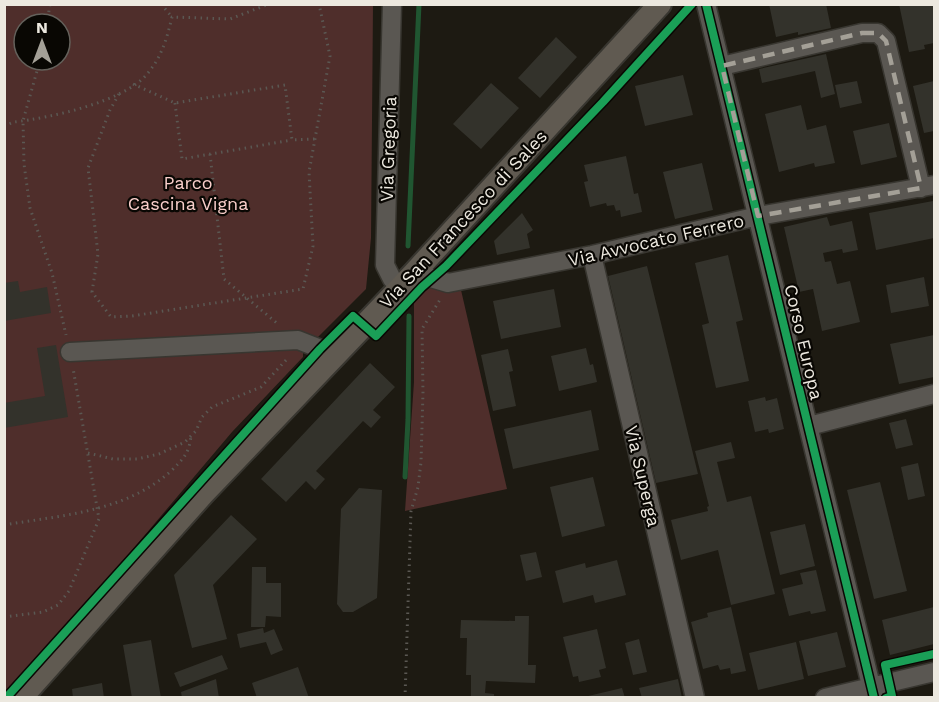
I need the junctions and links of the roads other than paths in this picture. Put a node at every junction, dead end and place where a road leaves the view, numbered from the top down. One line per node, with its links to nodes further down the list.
1 (392, 4): 8 (street, Via Gregoria)
2 (660, 4): 8 (main road, Via San Francesco di Sales)
3 (706, 4): 4 (street, Corso Europa)
4 (722, 66): 5 (street); 6 (street, Corso Europa)
5 (928, 187): 6 (street, Via Avvocato Ferrero)
6 (758, 216): 7 (street, Via Avvocato Ferrero); 12 (street, Corso Europa)
7 (592, 255): 8 (street, Via Avvocato Ferrero); 16 (street, Via Superga)
8 (407, 280): 10 (main road, Via San Francesco di Sales)
9 (70, 352): 10 (street)
10 (336, 355): 15 (main road, Via San Francesco di Sales)
11 (934, 394): 12 (street)
12 (809, 426): 14 (street, Corso Europa)
13 (934, 672): 14 (street)
14 (872, 692): 17 (street)
15 (21, 698)
16 (695, 698)
17 (825, 698)

